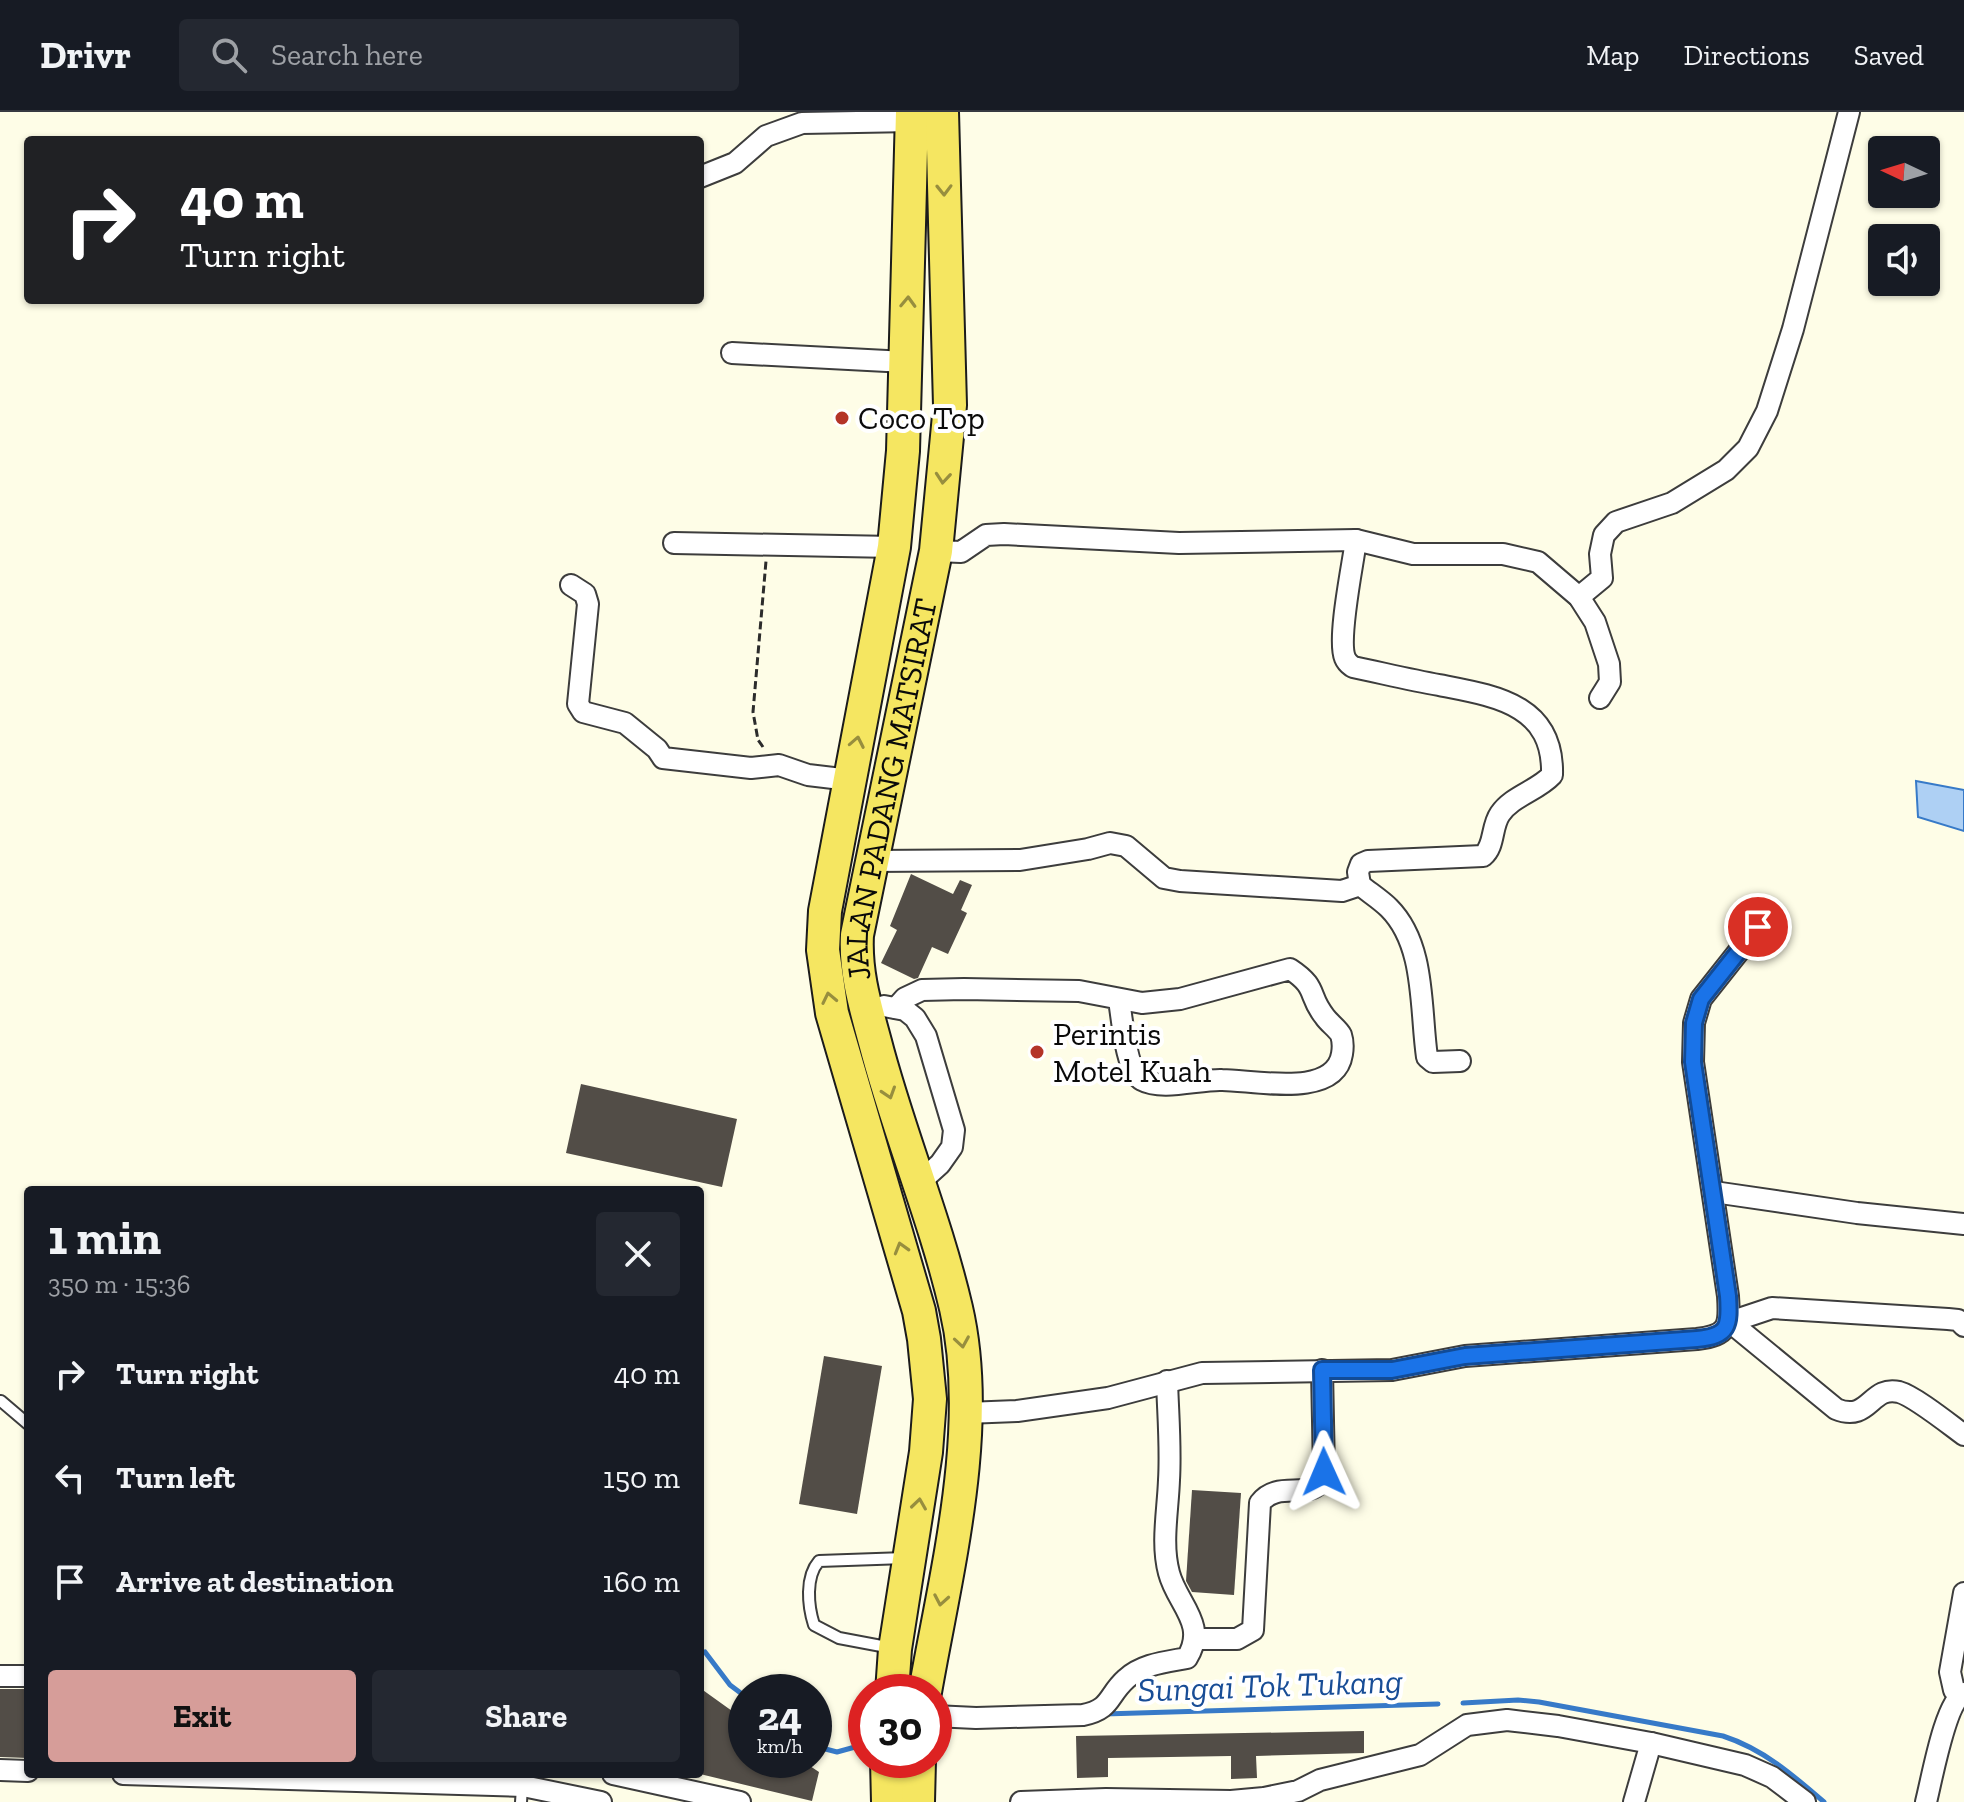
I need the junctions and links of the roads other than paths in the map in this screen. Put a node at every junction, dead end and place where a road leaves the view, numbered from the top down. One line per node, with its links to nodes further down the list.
1 (1849, 112): 11 (street)
2 (922, 115): 3 (street); 5 (main road, JALAN PADANG MATSIRAT, one-way to 2); 9 (main road, JALAN PADANG MATSIRAT, one-way to 9)
3 (704, 175)
4 (732, 353): 5 (street)
5 (906, 362): 8 (main road, JALAN PADANG MATSIRAT)
6 (1356, 540): 9 (street); 11 (street); 15 (street)
7 (674, 543): 8 (street)
8 (894, 547): 9 (main road); 13 (main road, JALAN PADANG MATSIRAT, one-way to 8)
9 (936, 551): 14 (main road, JALAN PADANG MATSIRAT)
10 (571, 585): 13 (street)
11 (1579, 597): 12 (street)
12 (1600, 698)
13 (850, 780): 31 (main road, JALAN PADANG MATSIRAT, one-way to 13)
14 (872, 861): 15 (street); 18 (main road, JALAN PADANG MATSIRAT)
15 (1360, 885): 19 (street)
16 (1758, 927): 21 (street)
17 (1119, 1000): 17 (street); 18 (street)
18 (880, 1006): 20 (main road, JALAN PADANG MATSIRAT, one-way to 20); 20 (street)
19 (1460, 1061)
20 (919, 1183): 28 (main road, JALAN PADANG MATSIRAT, one-way to 28)
21 (1714, 1192): 22 (street); 23 (street)
22 (1964, 1224)
23 (1730, 1322): 24 (street); 25 (street); 30 (street)
24 (1964, 1326)
25 (1322, 1370): 26 (street); 33 (street)
26 (1167, 1381): 28 (street); 33 (street)
27 (1, 1401): 29 (lane)
28 (966, 1413): 36 (main road, JALAN PADANG MATSIRAT, one-way to 36)
29 (24, 1421)
30 (1964, 1435)
31 (911, 1558): 34 (main road, JALAN PADANG MATSIRAT); 34 (lane)
32 (1964, 1593): 39 (street)
33 (1195, 1639): 40 (street)
34 (895, 1649): 35 (main road, JALAN PADANG MATSIRAT)
35 (893, 1674)
36 (928, 1674)
37 (0, 1676): 38 (street)
38 (24, 1676)
39 (1962, 1693): 56 (street)
40 (952, 1717)
41 (1651, 1743): 53 (street); 54 (street); 55 (street)
42 (0, 1770): 43 (street)
43 (24, 1771)
44 (303, 1778): 48 (street)
45 (631, 1778): 50 (street)
46 (887, 1778): 51 (main road)
47 (919, 1778): 52 (main road)
48 (522, 1787): 49 (street)
49 (601, 1802)
50 (740, 1802)
51 (888, 1802)
52 (918, 1802)
53 (1021, 1802)
54 (1634, 1802)
55 (1805, 1802)
56 (1926, 1802)

